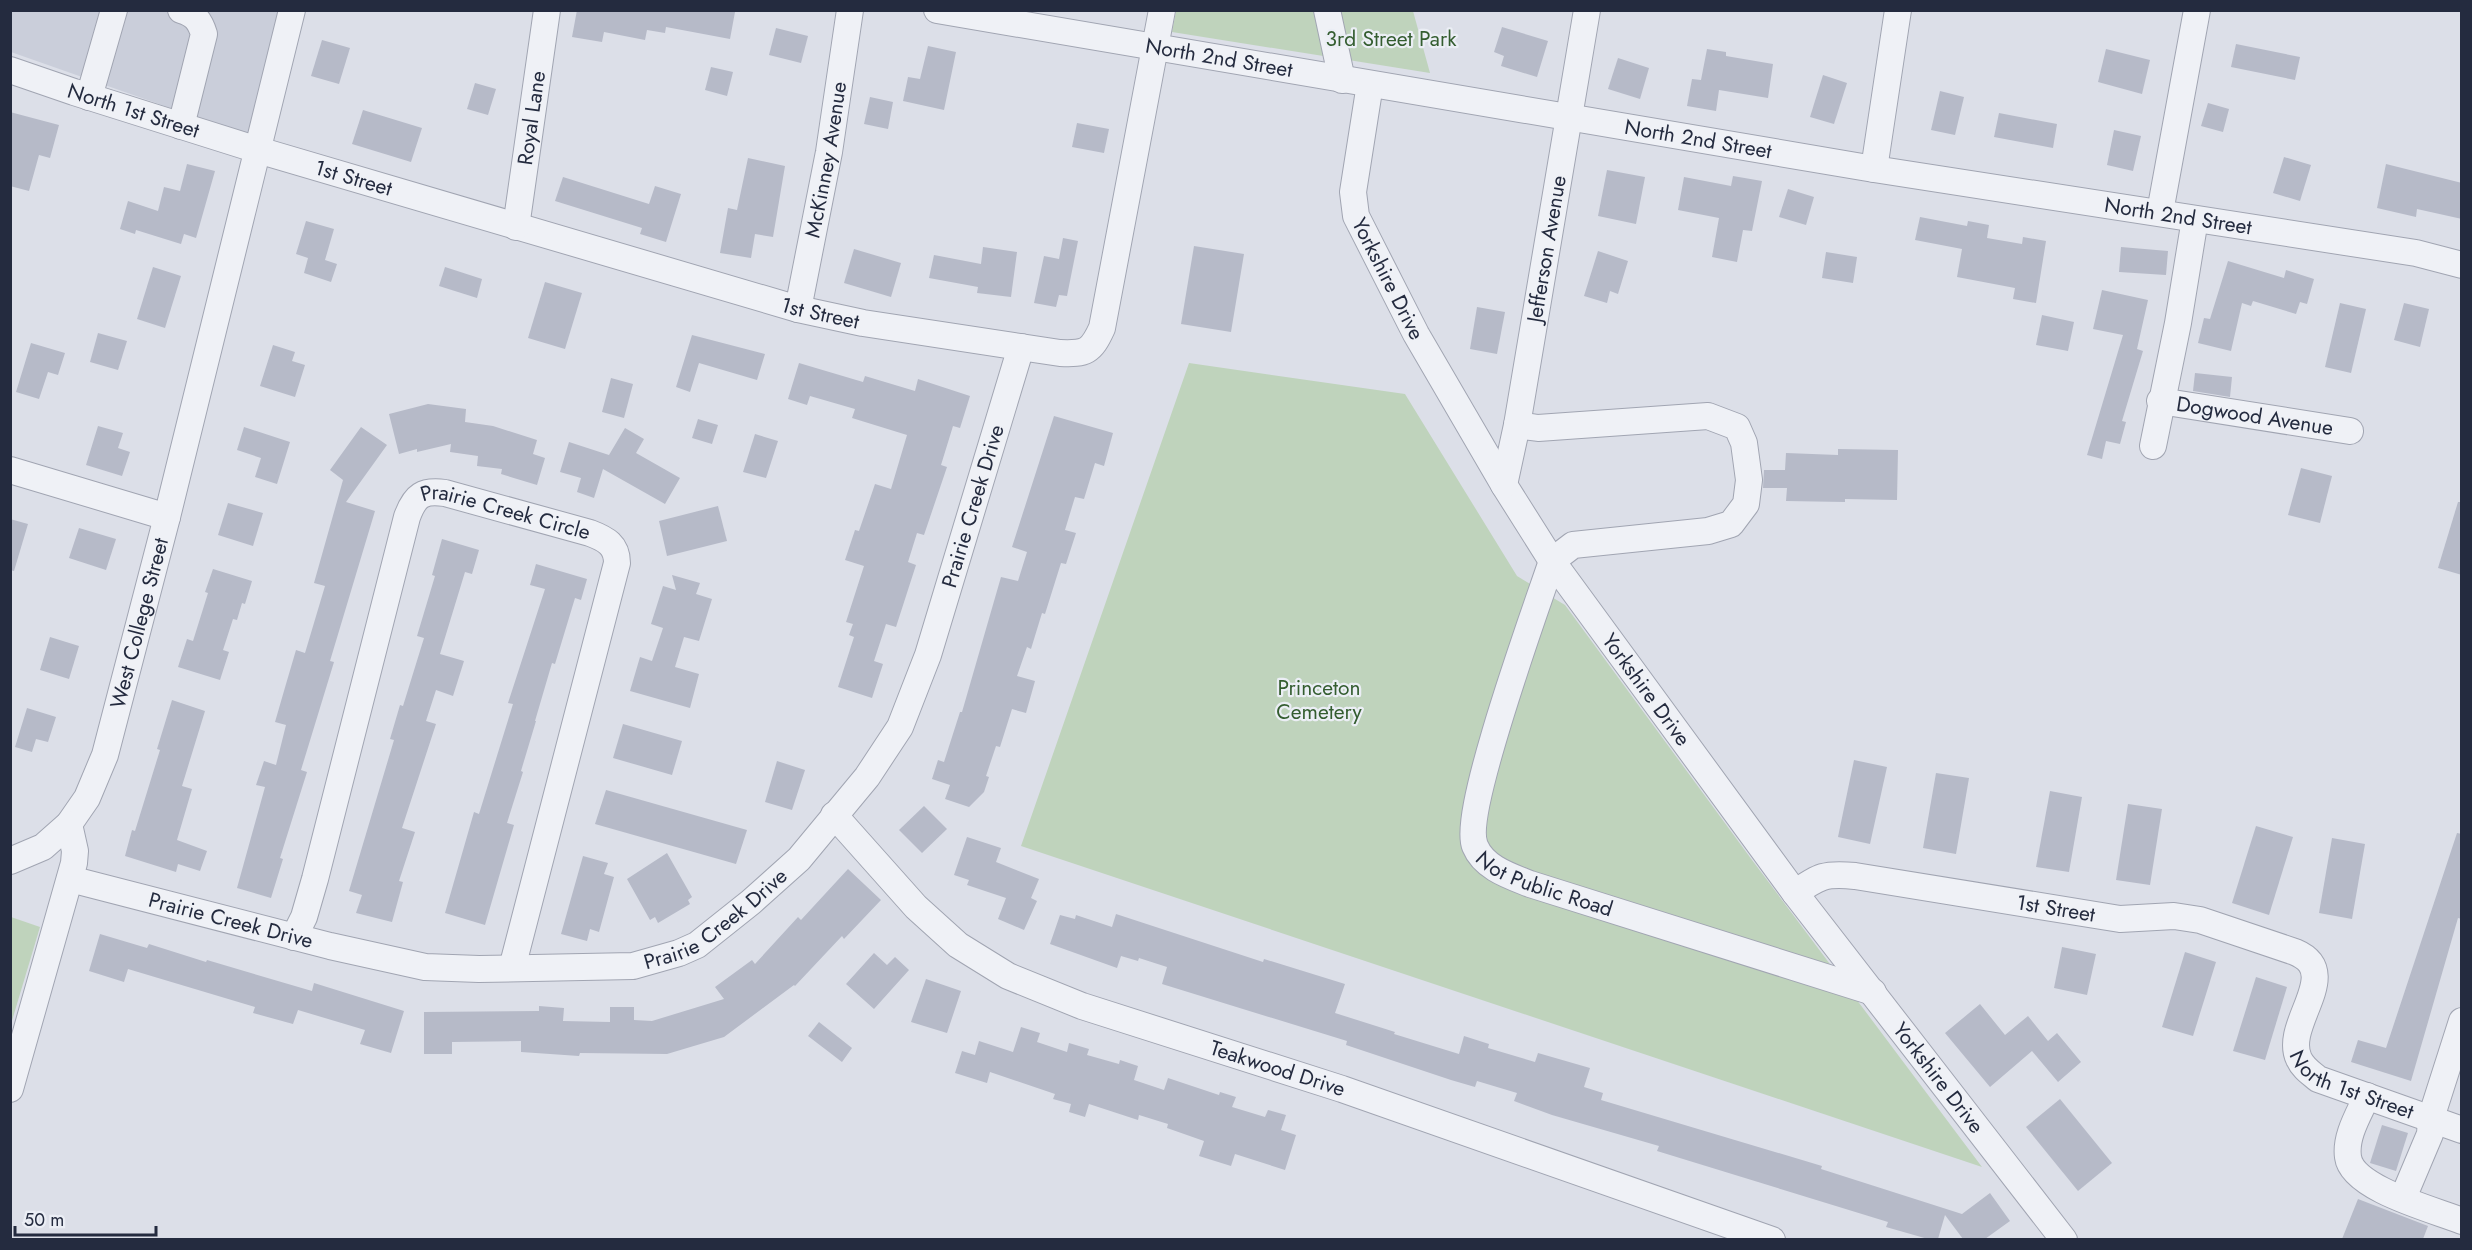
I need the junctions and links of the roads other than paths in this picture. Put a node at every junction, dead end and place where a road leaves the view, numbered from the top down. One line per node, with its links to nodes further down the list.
1 (114, 10): 16 (street)
2 (181, 10): 18 (street)
3 (292, 10): 19 (street, West College Street)
4 (547, 10): 23 (street, Royal Lane)
5 (850, 10): 25 (street, McKinney Avenue)
6 (937, 10): 12 (street, North 2nd Street)
7 (1162, 10): 12 (street, 1st Street)
8 (1327, 10): 14 (street)
9 (1587, 10): 17 (street, Jefferson Avenue)
10 (1898, 10): 20 (street)
11 (2197, 10): 21 (street)
12 (1155, 46): 14 (street, North 2nd Street); 26 (street, 1st Street)
13 (10, 70): 16 (street, North 1st Street)
14 (1342, 80): 15 (street, North 2nd Street)
15 (1370, 84): 17 (street, North 2nd Street); 32 (street, Yorkshire Drive)
16 (89, 97): 18 (street, North 1st Street)
17 (1570, 118): 20 (street, North 2nd Street); 28 (street, Jefferson Avenue)
18 (181, 126): 19 (street, North 1st Street)
19 (258, 150): 23 (street, 1st Street); 33 (street, West College Street)
20 (1874, 169): 21 (street, North 2nd Street)
21 (2160, 212): 22 (street, North 2nd Street)
22 (2195, 219): 24 (street, North 2nd Street); 27 (street, Dogwood Avenue)
23 (516, 227): 25 (street, 1st Street)
24 (2462, 265)
25 (798, 309): 26 (street, 1st Street)
26 (1021, 347): 35 (street, Prairie Creek Drive)
27 (2160, 401): 29 (street, Dogwood Avenue); 30 (street, Dogwood Avenue)
28 (1517, 424): 32 (street, Jefferson Avenue); 34 (street)
29 (2350, 431)
30 (2153, 446)
31 (10, 470): 33 (street)
32 (1504, 485): 34 (street, Yorkshire Drive)
33 (167, 517): 36 (street, West College Street)
34 (1552, 561): 39 (street, Yorkshire Drive); 43 (street, Not Public Road)
35 (834, 816): 42 (street, Prairie Creek Drive); 53 (street, Teakwood Drive)
36 (69, 824): 37 (street, West College Street); 38 (street)
37 (10, 861)
38 (70, 879): 40 (street, Prairie Creek Drive); 45 (street)
39 (1795, 893): 41 (street, 1st Street); 43 (street, Yorkshire Drive)
40 (294, 937): 42 (street, Prairie Creek Drive); 42 (street, Prairie Creek Circle)
41 (2314, 967): 46 (street, North 1st Street)
42 (512, 968)
43 (1873, 992): 52 (street, Yorkshire Drive)
44 (2462, 1021): 47 (street)
45 (10, 1089)
46 (2367, 1096): 47 (street, North 1st Street); 49 (street)
47 (2431, 1118): 48 (street, North 1st Street); 49 (street)
48 (2462, 1130)
49 (2403, 1198): 50 (street)
50 (2462, 1221)
51 (2462, 1232): 54 (street)
52 (2060, 1238)
53 (1772, 1239)
54 (2459, 1239)

